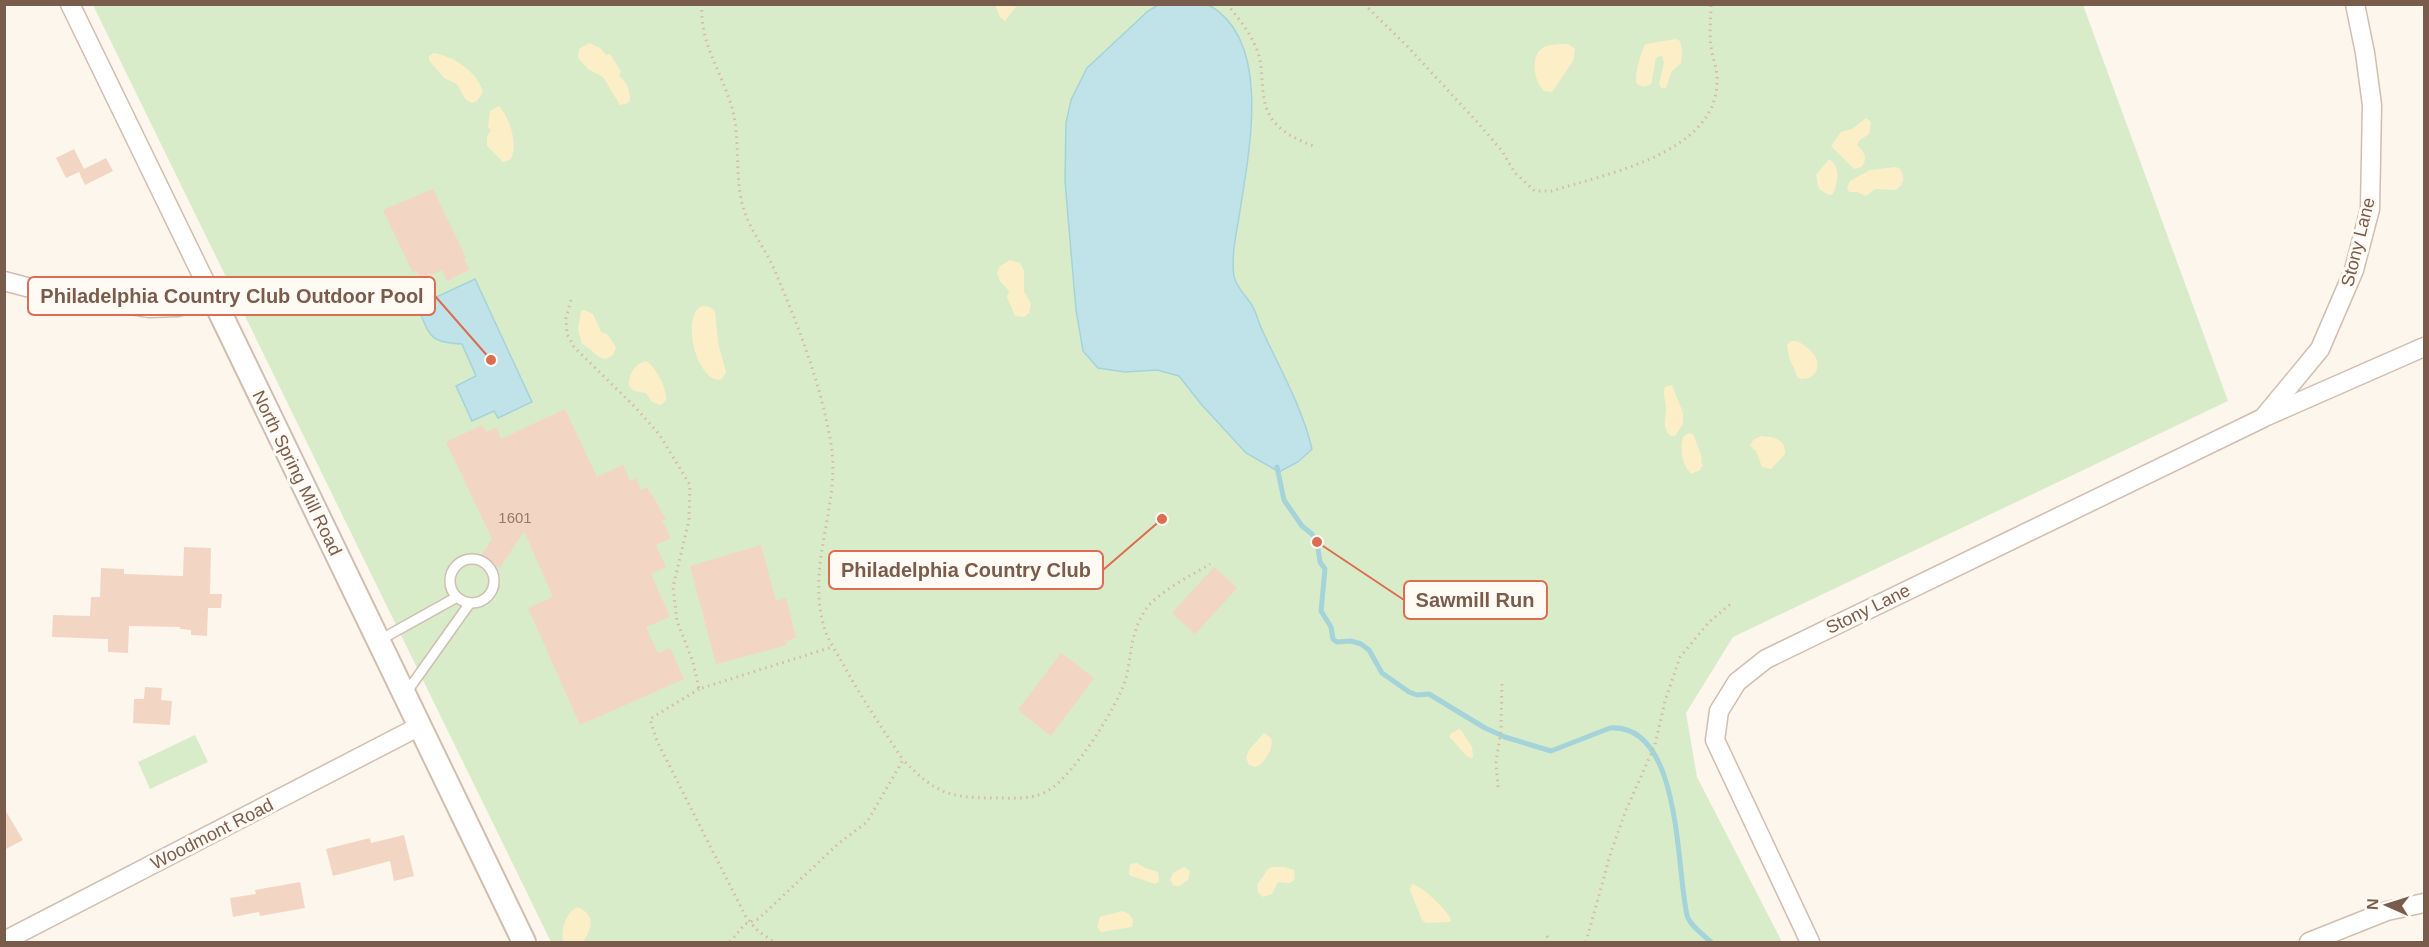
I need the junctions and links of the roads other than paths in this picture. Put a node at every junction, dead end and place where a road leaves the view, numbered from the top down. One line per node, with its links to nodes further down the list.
1 (69, 4): 4 (street, North Spring Mill Road)
2 (2355, 4): 6 (street, Stony Lane)
3 (4, 281): 4 (street)
4 (213, 298): 9 (street, North Spring Mill Road)
5 (2424, 347): 6 (street, Stony Lane)
6 (2263, 418): 15 (street, Stony Lane)
7 (457, 597): 8 (lane); 8 (lane); 9 (lane)
8 (470, 603): 10 (lane)
9 (378, 641): 10 (street, North Spring Mill Road)
10 (404, 695): 11 (street, North Spring Mill Road)
11 (420, 726): 13 (street, Woodmont Road); 14 (street, North Spring Mill Road)
12 (2424, 903): 16 (street)
13 (4, 941)
14 (524, 942)
15 (1810, 942)
16 (2309, 942)

